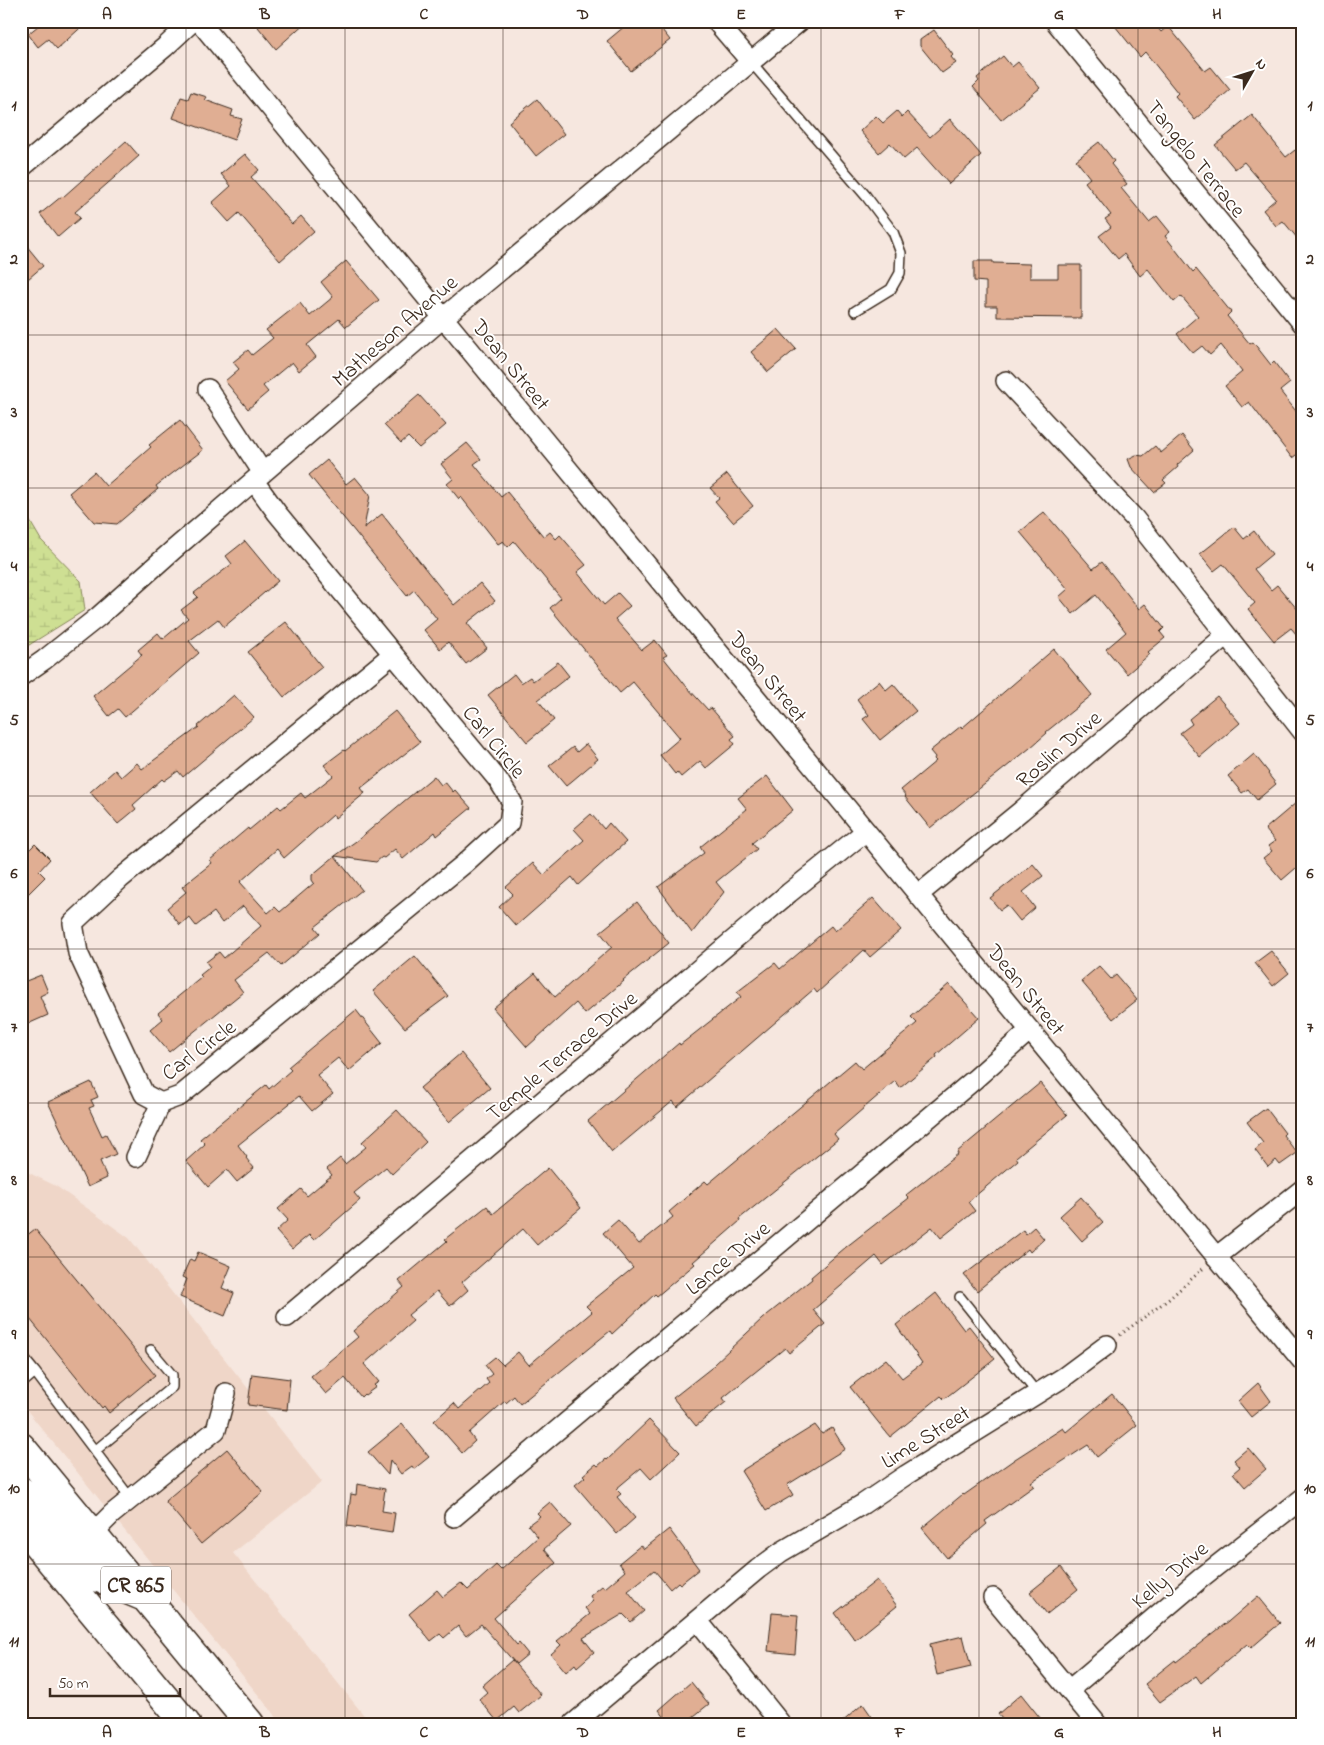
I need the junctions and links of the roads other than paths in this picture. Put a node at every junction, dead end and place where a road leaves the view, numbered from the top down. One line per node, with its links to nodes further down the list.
1 (193, 21): 7 (street)
2 (199, 21): 9 (street, Dean Street)
3 (716, 21): 6 (street)
4 (800, 21): 6 (street, Matheson Avenue)
5 (1055, 21): 10 (street, Tangelo Terrace)
6 (751, 62): 8 (lane); 9 (street, Matheson Avenue)
7 (21, 168)
8 (855, 311)
9 (443, 318): 13 (street, Matheson Avenue); 18 (street, Dean Street)
10 (1303, 324)
11 (1006, 381): 14 (street)
12 (208, 389): 13 (street, Carl Circle)
13 (258, 477): 15 (street, Carl Circle); 16 (street, Matheson Avenue)
14 (1225, 636): 17 (street); 19 (street, Roslin Drive)
15 (393, 654): 21 (street, Carl Circle); 21 (street, Carl Circle)
16 (21, 676)
17 (1303, 732)
18 (866, 831): 19 (street, Dean Street); 26 (street, Temple Terrace Drive)
19 (918, 895): 20 (street, Dean Street)
20 (1030, 1030): 24 (street, Dean Street); 40 (street, Lance Drive)
21 (161, 1104): 22 (street)
22 (136, 1157)
23 (1303, 1188): 24 (street)
24 (1216, 1257): 30 (street, Dean Street)
25 (960, 1297): 34 (lane)
26 (287, 1317)
27 (1107, 1344): 34 (street, Lime Street)
28 (151, 1350): 36 (lane)
29 (21, 1355): 31 (lane)
30 (1303, 1362)
31 (35, 1372): 32 (lane); 36 (lane)
32 (21, 1384)
33 (226, 1393): 39 (street)
34 (1037, 1393): 45 (street, Lime Street)
35 (21, 1447): 42 (main road, CR 865)
36 (96, 1450): 39 (lane)
37 (21, 1491): 43 (main road)
38 (1303, 1498): 46 (street, Kelly Drive)
39 (131, 1499): 42 (street)
40 (454, 1517)
41 (21, 1526): 47 (main road, CR 865)
42 (93, 1534): 43 (main road, CR 865)
43 (146, 1598): 48 (main road, CR 865)
44 (993, 1598): 46 (street)
45 (698, 1621): 49 (street, Lime Street); 50 (street)
46 (1069, 1690): 51 (street)
47 (186, 1724)
48 (250, 1724)
49 (573, 1724)
50 (781, 1724)
51 (1097, 1724)

